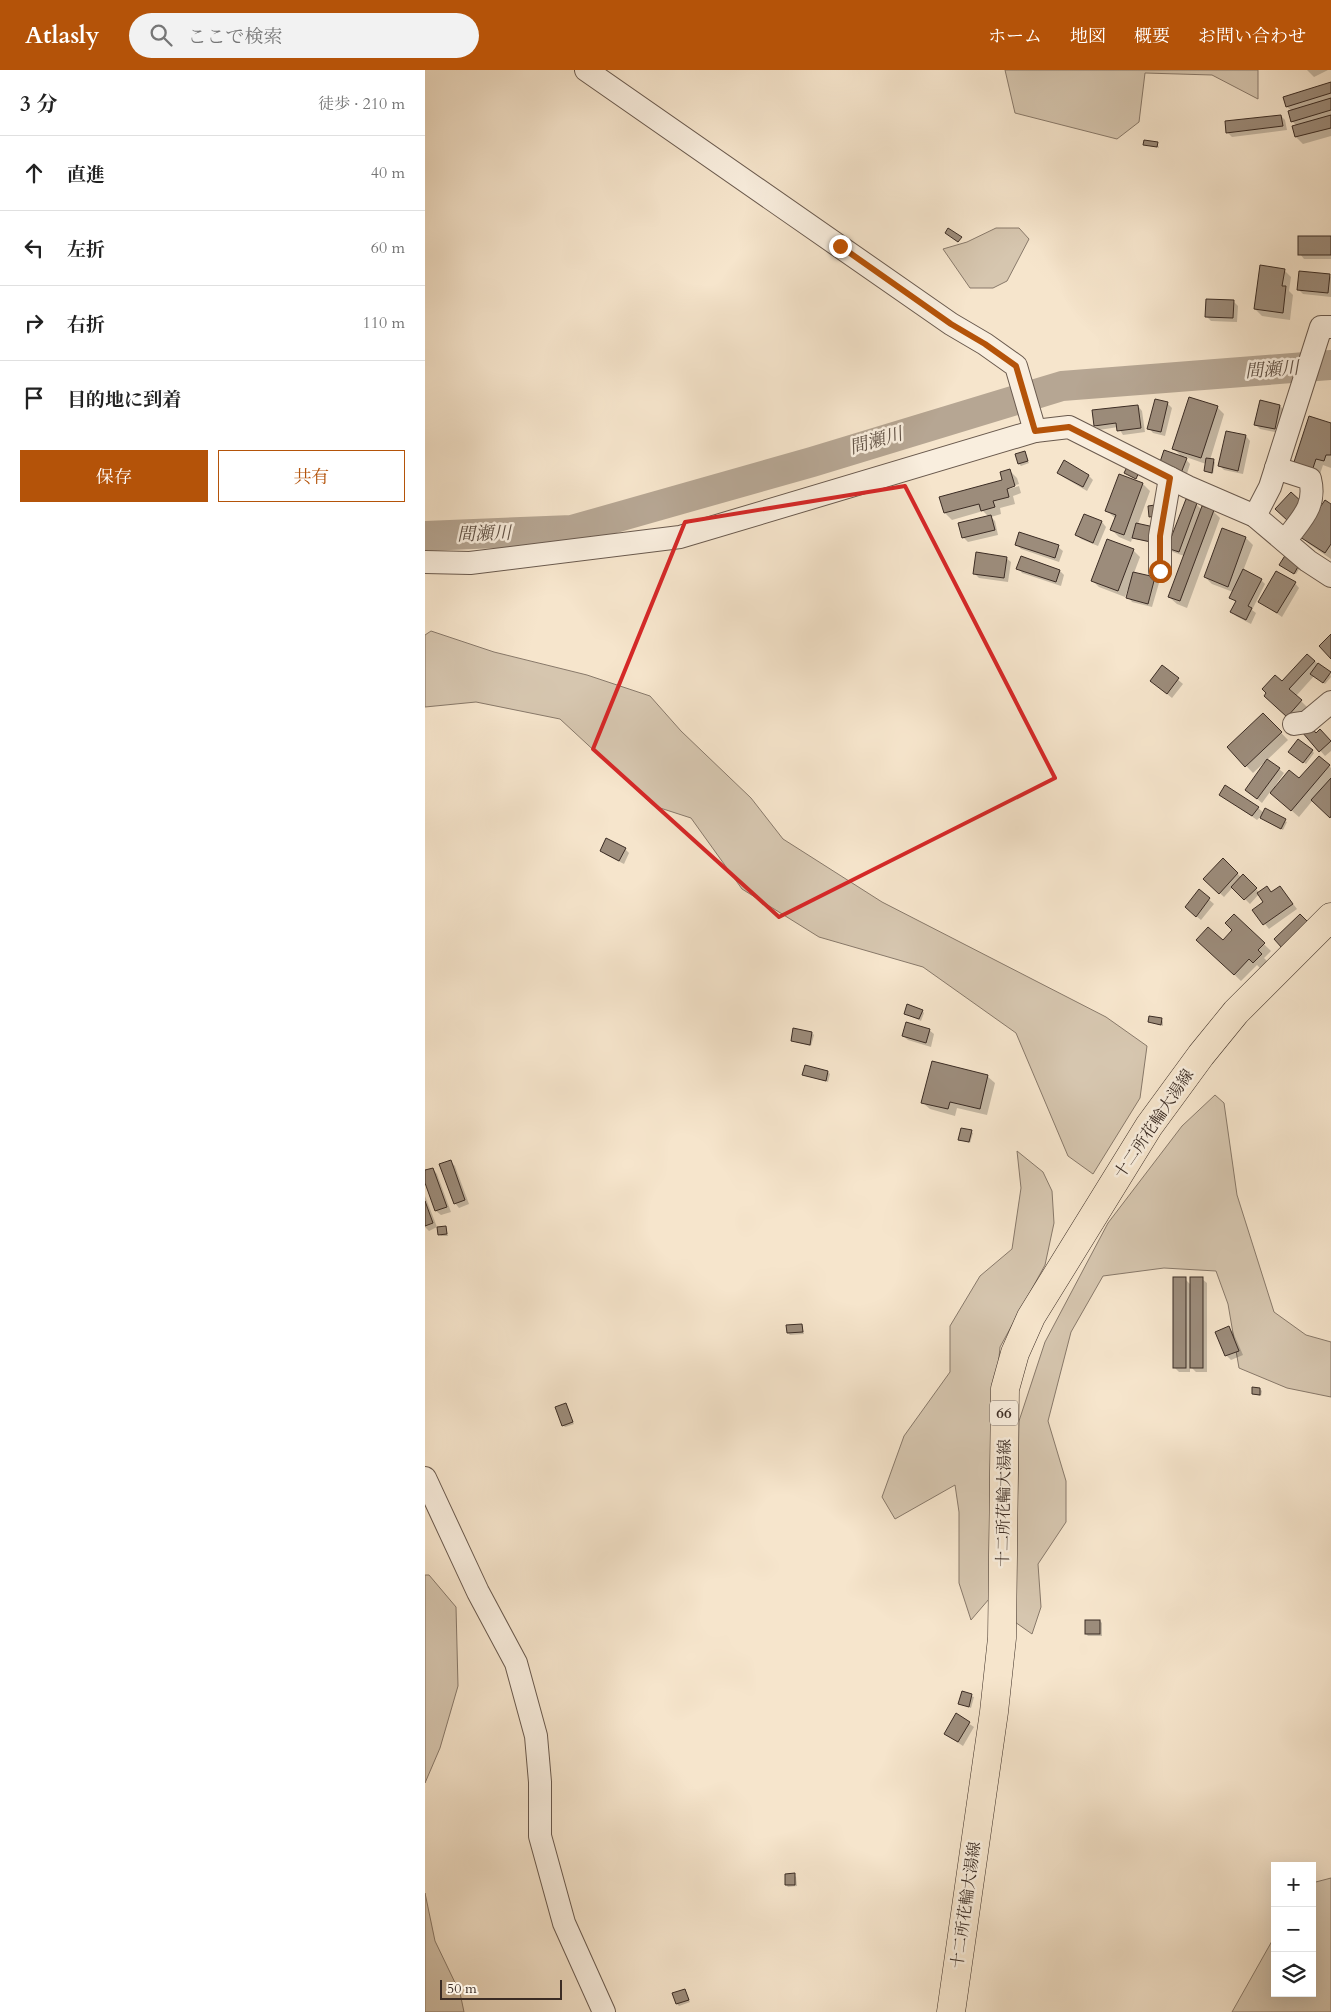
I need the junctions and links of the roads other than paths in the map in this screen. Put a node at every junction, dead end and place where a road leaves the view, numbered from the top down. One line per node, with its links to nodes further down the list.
1 (586, 70): 3 (street)
2 (1326, 327): 4 (street)
3 (1033, 425): 5 (street); 8 (street)
4 (1276, 468): 6 (street); 7 (street)
5 (1170, 478): 6 (street); 9 (street)
6 (1255, 516): 7 (street)
7 (1285, 541): 10 (street)
8 (425, 562)
9 (1160, 571)
10 (1331, 576)
11 (1331, 702): 12 (street)
12 (1294, 724)
13 (1331, 917): 16 (main road, 十二所花輪大湯線 / 66)
14 (425, 1478): 15 (street)
15 (604, 2012)
16 (951, 2012)

